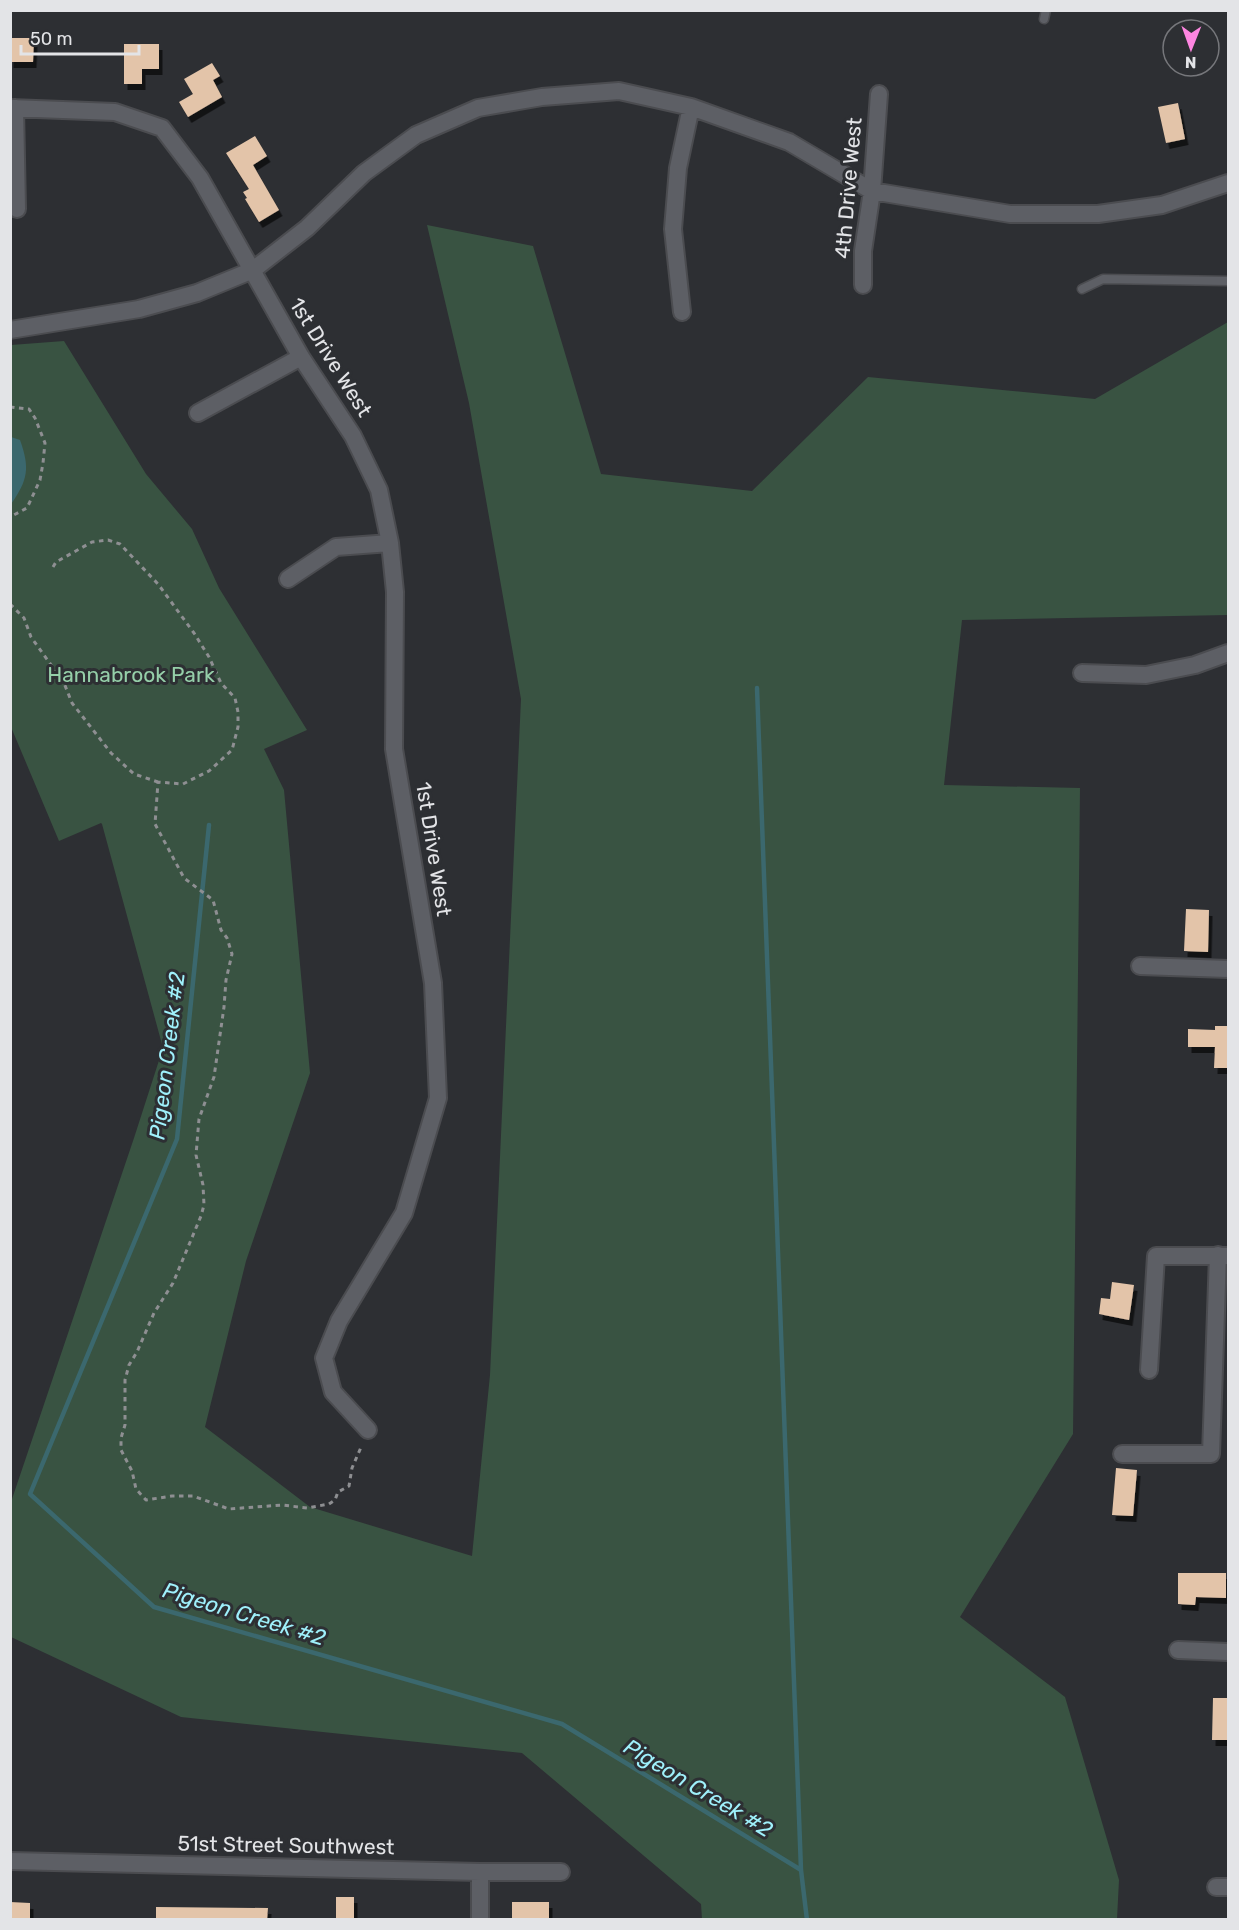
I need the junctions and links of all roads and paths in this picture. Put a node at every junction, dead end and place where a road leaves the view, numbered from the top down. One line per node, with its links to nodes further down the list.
1 (879, 94): 5 (street, 4th Drive West)
2 (691, 107): 5 (street); 7 (street); 11 (street)
3 (13, 108): 6 (street); 7 (street, 1st Drive West)
4 (1228, 183): 5 (street)
5 (872, 191): 9 (street, 4th Drive West)
6 (16, 209)
7 (253, 270): 12 (street); 13 (street, 1st Drive West)
8 (1228, 281): 10 (lane)
9 (863, 285)
10 (1082, 288)
11 (682, 312)
12 (10, 330)
13 (301, 357): 15 (street); 17 (street, 1st Drive West)
14 (10, 407): 16 (path)
15 (198, 413)
16 (10, 517)
17 (390, 543): 19 (street); 28 (street, 1st Drive West)
18 (53, 567): 23 (path)
19 (288, 579)
20 (10, 604): 23 (path)
21 (1228, 653): 22 (street)
22 (1082, 673)
23 (158, 782): 28 (path)
24 (1140, 966): 25 (street)
25 (1228, 969)
26 (1223, 1255): 27 (street); 29 (street)
27 (1149, 1370)
28 (368, 1430)
29 (1122, 1454)
30 (1178, 1650): 31 (street)
31 (1228, 1652)
32 (10, 1861): 33 (street, 51st Street Southwest)
33 (480, 1872): 34 (street, 51st Street Southwest); 35 (street)
34 (561, 1872)
35 (480, 1920)

